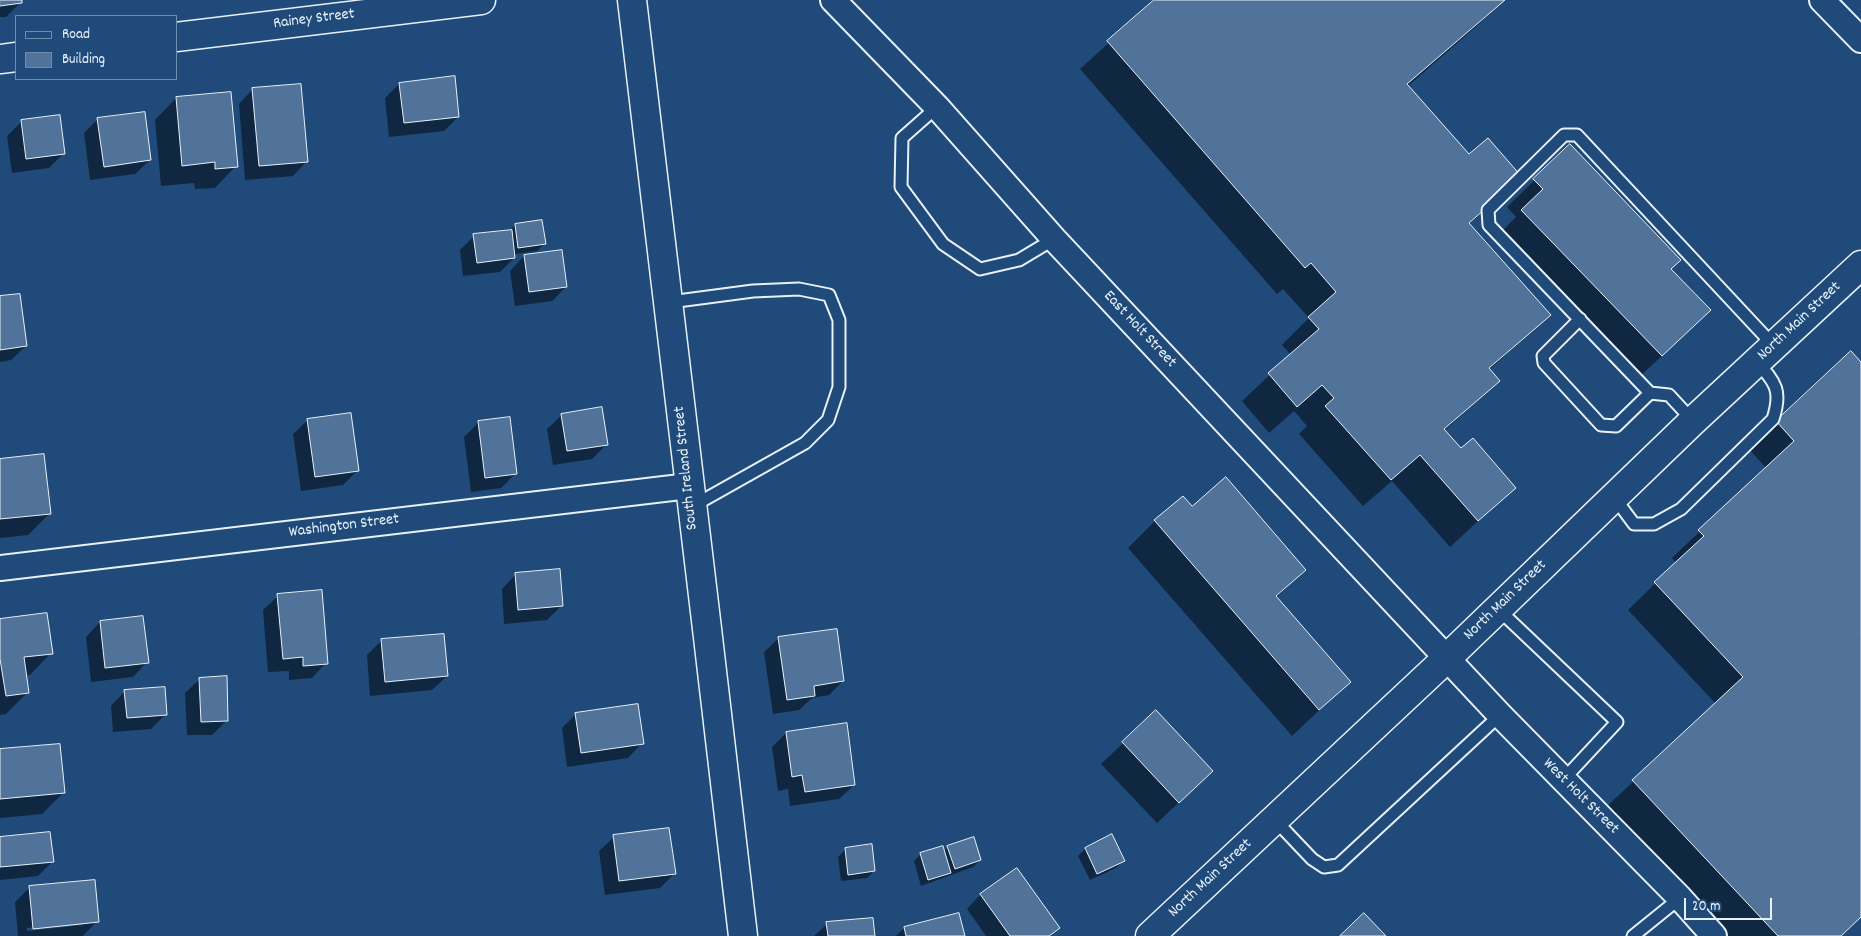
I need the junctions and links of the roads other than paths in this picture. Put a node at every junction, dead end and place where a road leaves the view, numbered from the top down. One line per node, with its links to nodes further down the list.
1 (481, 0): 5 (street, Rainey Street)
2 (632, 0): 12 (street, South Ireland Street)
3 (833, 0): 9 (street, East Holt Street)
4 (1822, 0): 6 (street)
5 (178, 37)
6 (1861, 40)
7 (15, 57): 8 (street)
8 (0, 59)
9 (936, 107): 10 (street, East Holt Street); 10 (lane)
10 (1054, 239): 21 (street, East Holt Street)
11 (1861, 265): 14 (street, North Main Street)
12 (670, 302): 17 (street, South Ireland Street); 17 (lane)
13 (1580, 319): 14 (lane); 15 (lane); 15 (lane)
14 (1766, 354): 16 (street, North Main Street); 18 (lane)
15 (1650, 392): 16 (lane)
16 (1693, 421): 18 (street, North Main Street)
17 (690, 496): 19 (street, Washington Street); 26 (street, South Ireland Street)
18 (1613, 496): 20 (street, North Main Street)
19 (0, 568)
20 (1498, 609): 21 (street, North Main Street); 23 (lane)
21 (1447, 658): 22 (street, West Holt Street); 24 (street, North Main Street)
22 (1500, 715): 23 (street, West Holt Street); 24 (lane)
23 (1563, 780): 25 (street, West Holt Street)
24 (1275, 819): 27 (street, North Main Street)
25 (1680, 898): 28 (lane); 29 (street, West Holt Street)
26 (743, 936)
27 (1150, 936)
28 (1633, 936)
29 (1714, 936)

